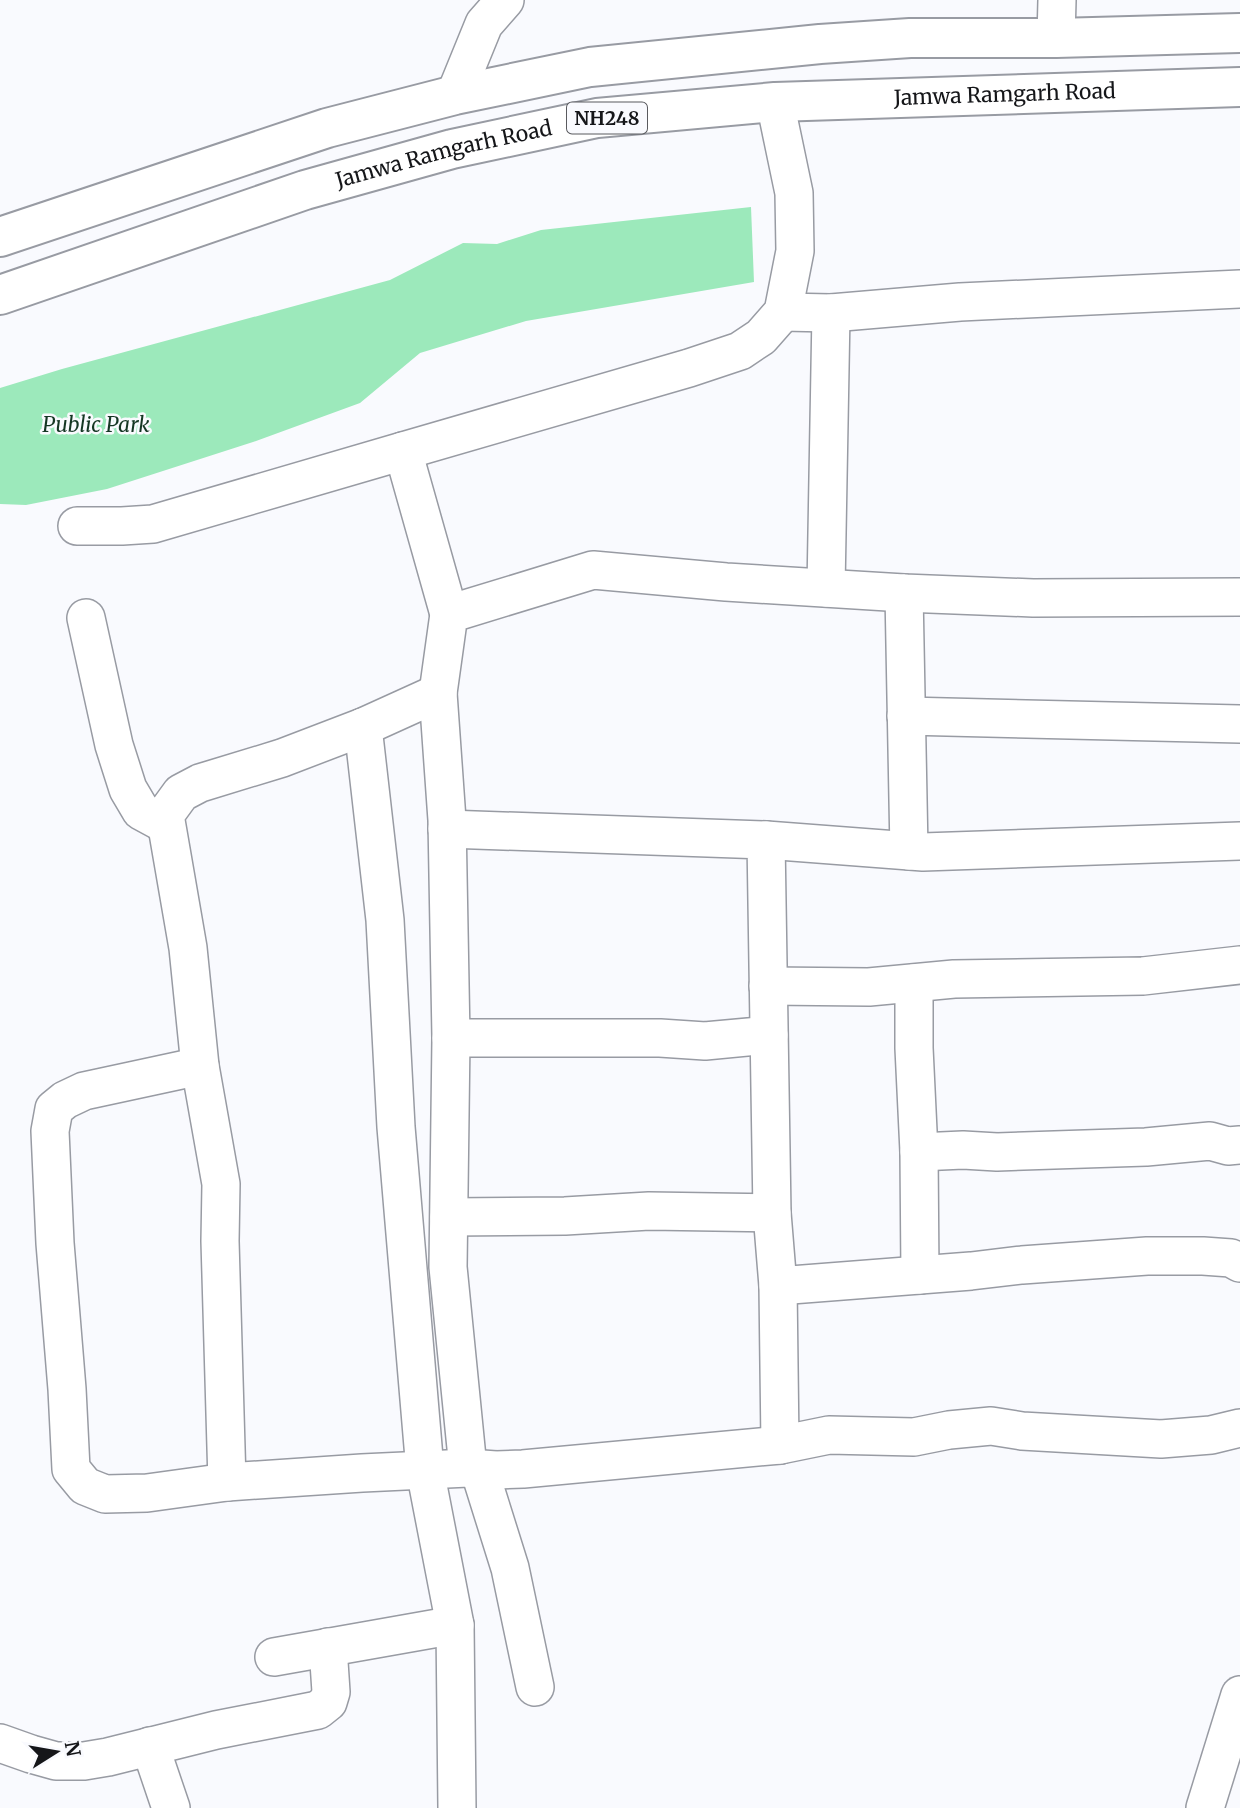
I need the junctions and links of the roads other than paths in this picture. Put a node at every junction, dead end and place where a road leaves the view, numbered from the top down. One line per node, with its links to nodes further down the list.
1 (505, 0): 7 (street)
2 (1057, 0): 4 (street)
3 (1240, 33): 4 (highway, NH248)
4 (1056, 38): 5 (highway, NH248)
5 (735, 52): 7 (highway, NH248); 8 (highway)
6 (1240, 87): 8 (highway, Jamwa Ramgarh Road / NH248)
7 (455, 95): 9 (highway, NH248)
8 (759, 103): 11 (highway, Jamwa Ramgarh Road / NH248); 12 (street)
9 (0, 237)
10 (1240, 289): 13 (street)
11 (0, 295)
12 (783, 312): 13 (street); 14 (street)
13 (831, 313): 16 (street)
14 (403, 451): 15 (street); 19 (street)
15 (76, 526)
16 (826, 588): 17 (street); 19 (street)
17 (904, 593): 18 (street); 22 (street)
18 (1240, 597)
19 (449, 614): 21 (street)
20 (86, 618): 25 (street)
21 (438, 693): 24 (street); 26 (street)
22 (906, 716): 23 (street); 29 (street)
23 (1240, 724)
24 (363, 727): 25 (street); 46 (street)
25 (165, 824): 35 (street)
26 (447, 829): 27 (street); 34 (street)
27 (766, 840): 29 (street); 32 (street)
28 (1240, 841): 29 (street)
29 (909, 851)
30 (1240, 965): 31 (street)
31 (914, 983): 32 (street); 37 (street)
32 (768, 986): 33 (street)
33 (769, 1035): 34 (street); 38 (street)
34 (451, 1038): 39 (street)
35 (200, 1066): 47 (street); 47 (street)
36 (1240, 1145): 37 (street)
37 (919, 1152): 41 (street)
38 (772, 1213): 39 (street); 42 (street)
39 (449, 1217): 45 (street)
40 (1240, 1263): 41 (street)
41 (920, 1275): 42 (street)
42 (778, 1286): 44 (street)
43 (1240, 1428): 44 (street)
44 (780, 1445): 45 (street)
45 (474, 1468): 46 (street); 51 (street)
46 (425, 1471): 47 (street); 48 (street)
47 (227, 1482)
48 (455, 1625): 49 (street); 56 (street)
49 (328, 1647): 50 (street); 54 (street)
50 (274, 1657)
51 (535, 1687)
52 (1240, 1695): 57 (street)
53 (0, 1743): 54 (street)
54 (150, 1746): 55 (street)
55 (172, 1808)
56 (457, 1808)
57 (1205, 1808)

